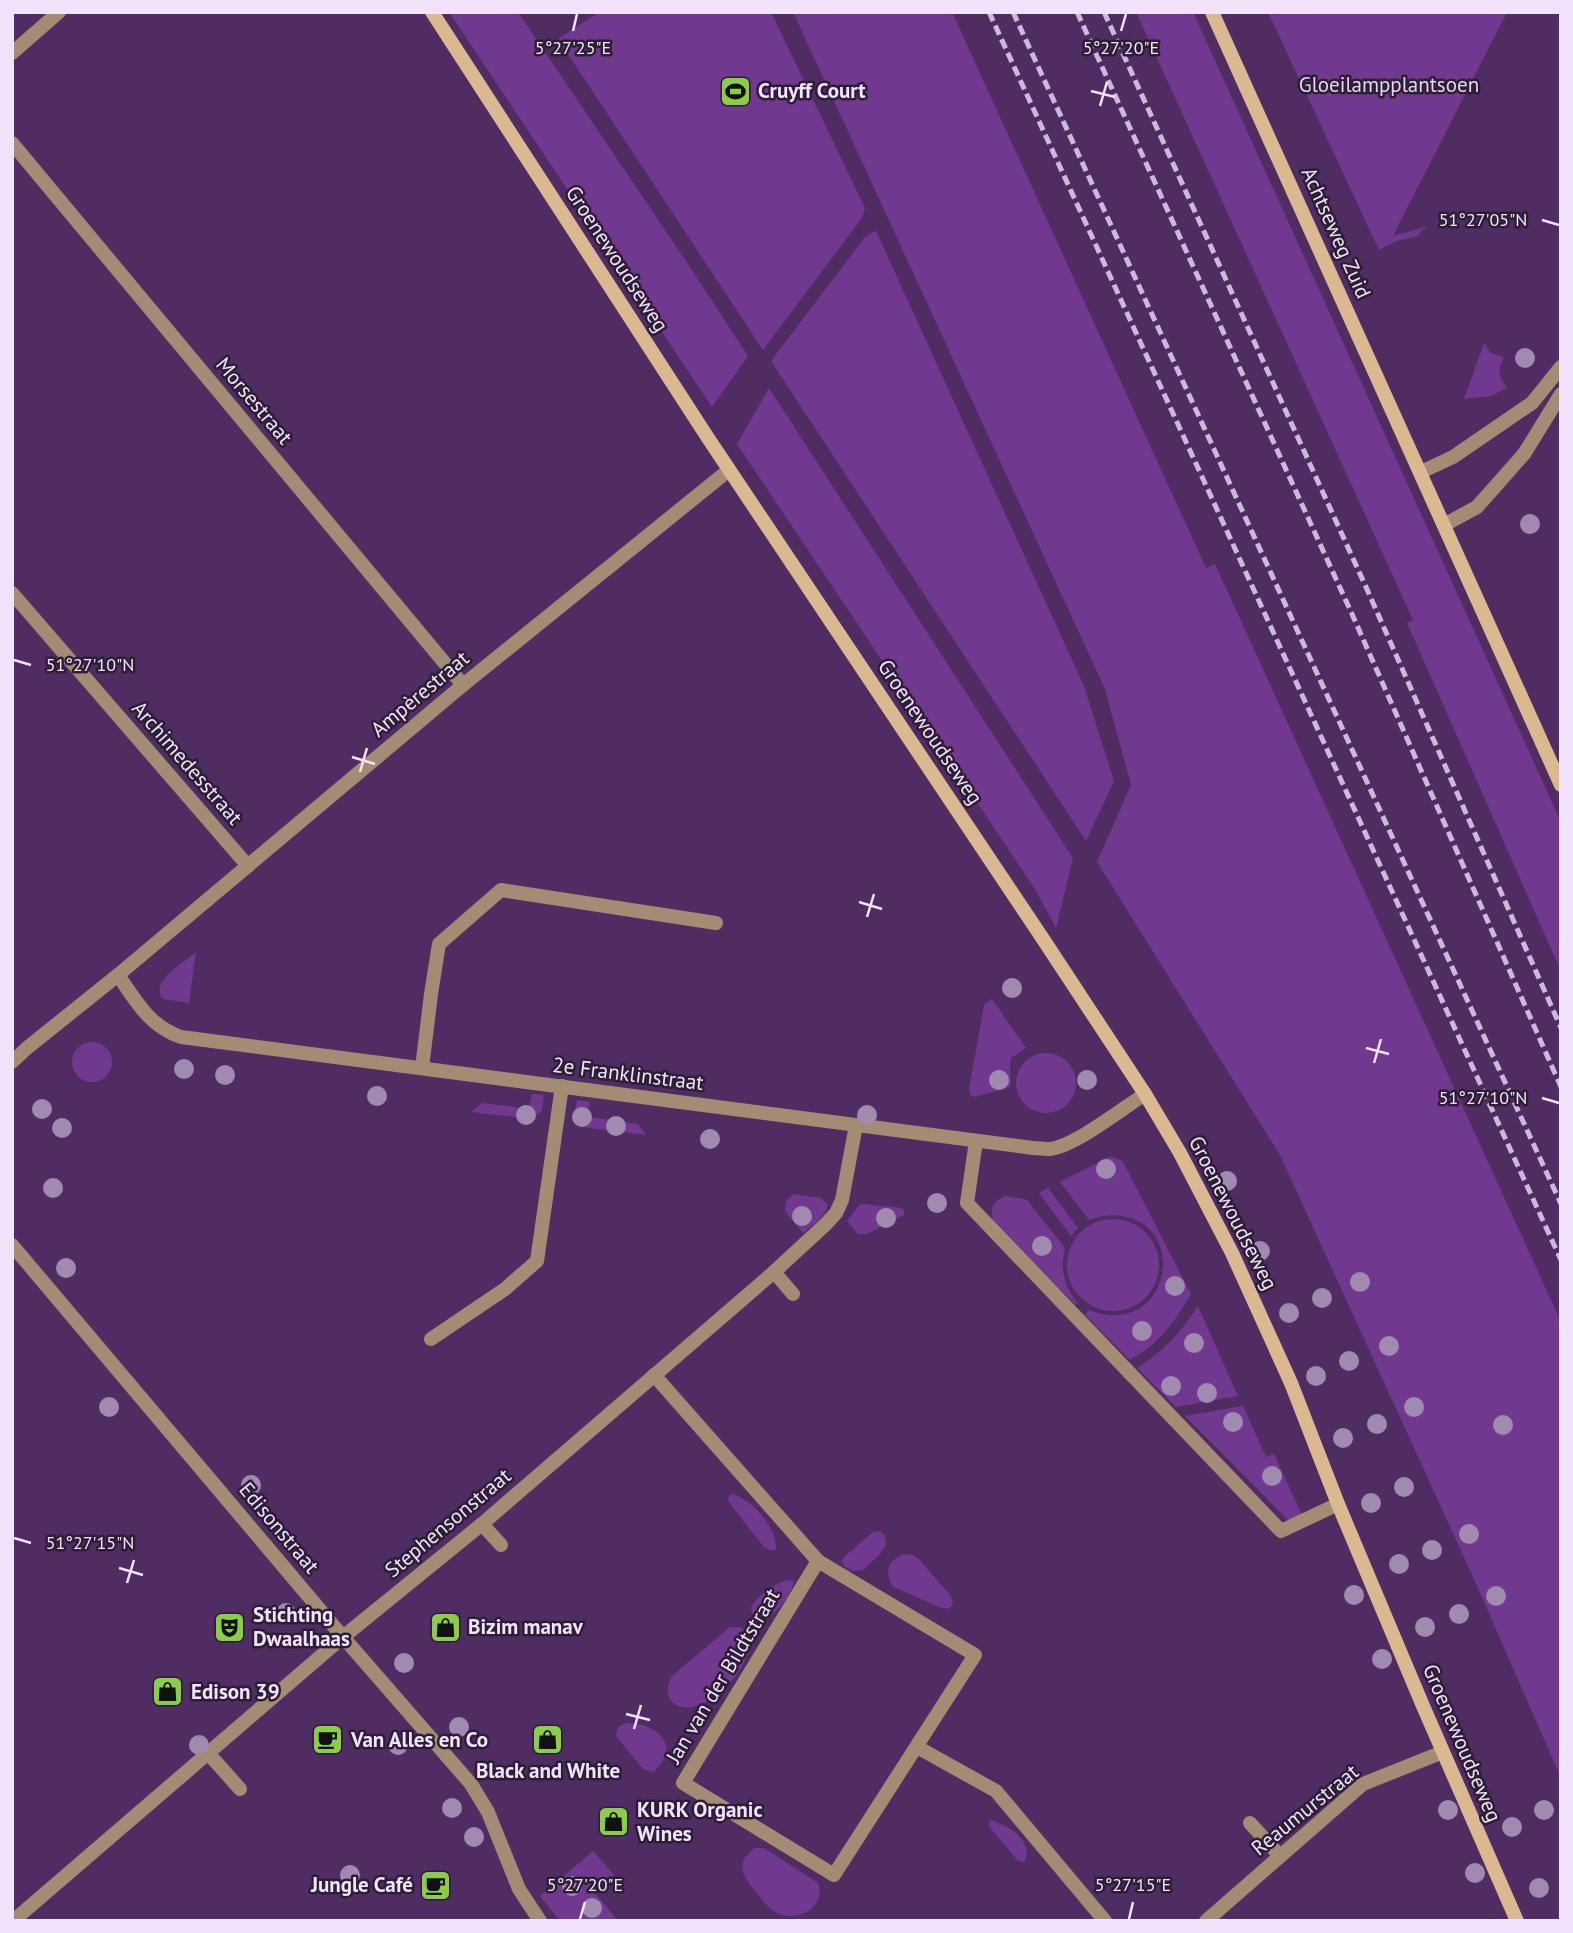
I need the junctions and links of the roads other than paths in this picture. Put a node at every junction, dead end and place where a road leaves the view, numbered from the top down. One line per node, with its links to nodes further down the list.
1 (59, 12): 4 (street)
2 (432, 12): 8 (street, Groenewoudseweg)
3 (1212, 12): 9 (street, Achtseweg Zuid)
4 (12, 53)
5 (12, 143): 12 (street, Morsestraat)
6 (1561, 368): 9 (street)
7 (1561, 394): 10 (street)
8 (729, 470): 12 (street, Ampèrestraat); 20 (street, Groenewoudseweg)
9 (1421, 472): 10 (street, Achtseweg Zuid)
10 (1444, 525): 13 (street, Achtseweg Zuid)
11 (12, 593): 14 (street, Archimedesstraat)
12 (463, 685): 14 (street, Ampèrestraat)
13 (1561, 785)
14 (248, 866): 16 (street, Ampèrestraat)
15 (716, 923): 18 (street)
16 (118, 975): 17 (street, Ampèrestraat); 18 (street, 2e Franklinstraat)
17 (12, 1062)
18 (422, 1068): 19 (street, 2e Franklinstraat)
19 (562, 1086): 21 (street, 2e Franklinstraat); 26 (street)
20 (1145, 1094): 22 (street, 2e Franklinstraat); 28 (street, Groenewoudseweg)
21 (856, 1125): 22 (street, 2e Franklinstraat); 24 (street, Stephensonstraat)
22 (976, 1141): 28 (street)
23 (12, 1245): 32 (street, Edisonstraat)
24 (774, 1272): 25 (street); 27 (street, Stephensonstraat)
25 (793, 1294)
26 (431, 1339)
27 (654, 1375): 29 (street, Stephensonstraat); 31 (street, Jan van der Bildtstraat)
28 (1338, 1504): 34 (street, Groenewoudseweg)
29 (482, 1524): 30 (street); 32 (street, Stephensonstraat)
30 (501, 1545)
31 (818, 1561): 33 (street, Jan van der Bildtstraat); 33 (street, Jan van der Bildtstraat)
32 (344, 1637): 35 (street, Stephensonstraat); 40 (street, Edisonstraat)
33 (917, 1747): 41 (street)
34 (1443, 1752): 38 (street, Reaumurstraat); 43 (street, Groenewoudseweg)
35 (208, 1753): 36 (street); 39 (street, Stephensonstraat)
36 (240, 1789)
37 (1251, 1823): 38 (street)
38 (1280, 1856): 42 (street, Reaumurstraat)
39 (13, 1921)
40 (540, 1921)
41 (1105, 1921)
42 (1206, 1921)
43 (1517, 1921)

